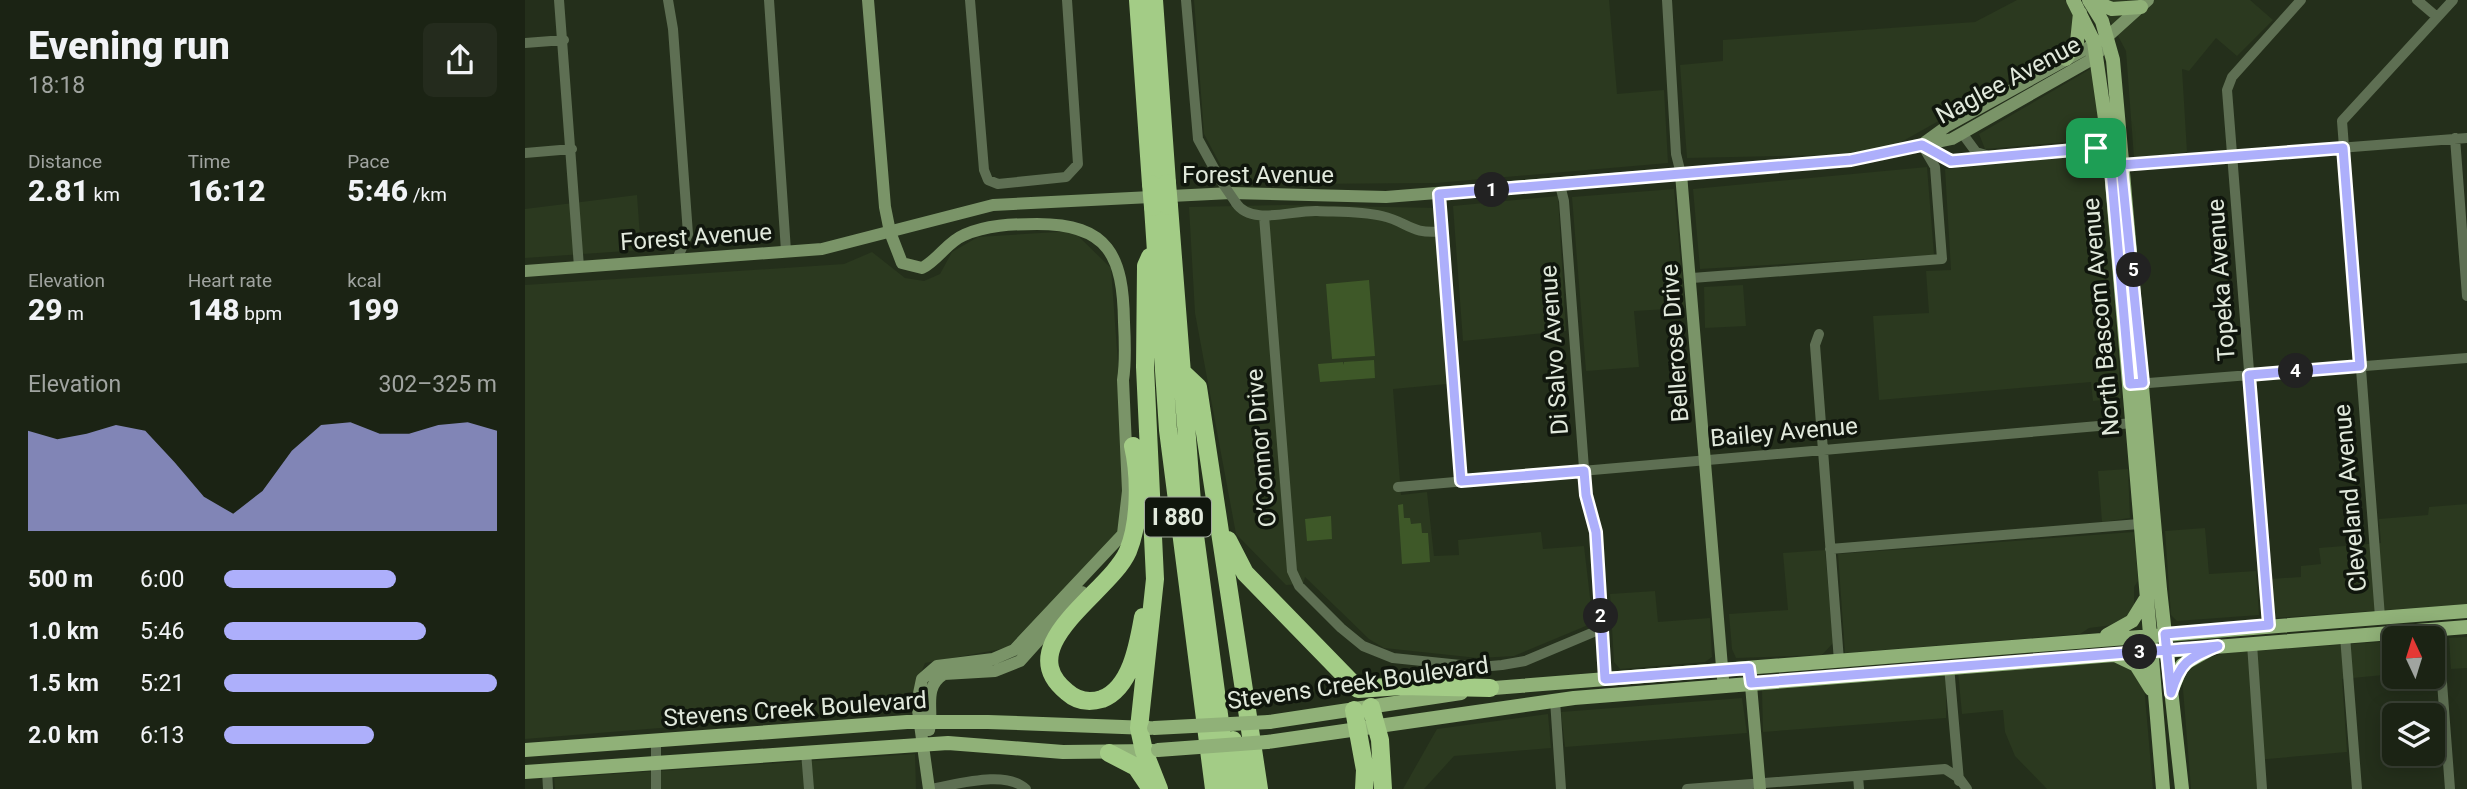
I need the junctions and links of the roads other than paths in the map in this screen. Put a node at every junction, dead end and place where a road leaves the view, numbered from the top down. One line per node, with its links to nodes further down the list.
1 (559, 0): 17 (street)
2 (668, 0): 42 (street)
3 (769, 0): 41 (street)
4 (868, 0): 39 (main road)
5 (970, 0): 6 (street)
6 (1067, 0)
7 (1138, 0): 33 (highway, I 880)
8 (1154, 0): 33 (highway, I 880)
9 (1186, 0): 37 (street, bridge)
10 (1667, 0): 32 (street, Bellerose Drive)
11 (2301, 0): 30 (street, Topeka Avenue)
12 (2417, 0): 16 (street)
13 (2453, 0): 16 (street, Cleveland Avenue)
14 (2083, 3): 15 (main road); 19 (main road, North Bascom Avenue); 20 (main road)
15 (2145, 4): 19 (main road, Naglee Avenue)
16 (2437, 17): 26 (street, Cleveland Avenue)
17 (564, 40): 18 (street); 27 (street)
18 (525, 43)
19 (2100, 45): 20 (main road, Naglee Avenue); 21 (main road, Naglee Avenue); 25 (main road, North Bascom Avenue); 31 (main road, North Bascom Avenue)
20 (2066, 59): 24 (main road, Naglee Avenue)
21 (1962, 133): 24 (main road, Naglee Avenue); 29 (street)
22 (2455, 138): 23 (street); 26 (street); 46 (street)
23 (2467, 138)
24 (1922, 145): 29 (street); 32 (main road, Forest Avenue); 45 (street)
25 (2109, 147): 29 (street); 53 (main road, North Bascom Avenue)
26 (2343, 148): 30 (street); 50 (street, Cleveland Avenue)
27 (572, 149): 28 (street); 43 (street)
28 (525, 153)
29 (1990, 156)
30 (2232, 156): 31 (street); 52 (street, Topeka Avenue)
31 (2121, 165): 53 (main road, North Bascom Avenue)
32 (1681, 174): 34 (main road, Forest Avenue); 45 (main road, Bellerose Drive)
33 (1159, 184): 36 (highway, I 880, bridge)
34 (1560, 185): 35 (main road, Forest Avenue); 58 (street, Di Salvo Avenue)
35 (1439, 194): 38 (street); 39 (main road, Forest Avenue)
36 (1161, 206): 40 (highway, I 880); 51 (highway, I 880)
37 (1264, 216): 38 (street); 73 (street, O’Connor Drive)
38 (1443, 231): 59 (street)
39 (890, 233): 41 (main road, Forest Avenue); 49 (main road)
40 (1155, 244): 64 (highway); 120 (highway, I 880)
41 (786, 251): 42 (main road, Forest Avenue)
42 (677, 259): 43 (main road, Forest Avenue)
43 (579, 267): 44 (main road, Forest Avenue)
44 (525, 271)
45 (1692, 278): 57 (main road, Bellerose Drive)
46 (2467, 296)
47 (1819, 334): 56 (street)
48 (2467, 358): 50 (street)
49 (1125, 366): 55 (main road); 98 (main road)
50 (2360, 366): 52 (street); 68 (street, Cleveland Avenue)
51 (1181, 370): 61 (highway); 90 (highway, I 880)
52 (2249, 375): 53 (street); 70 (street, Topeka Avenue)
53 (2136, 384): 54 (main road, North Bascom Avenue); 75 (main road, North Bascom Avenue)
54 (2133, 423): 56 (street, Bailey Avenue); 62 (main road, North Bascom Avenue)
55 (1133, 446): 64 (highway); 98 (main road)
56 (1822, 450): 57 (street, Bailey Avenue); 63 (street)
57 (1705, 460): 58 (street, Bailey Avenue); 88 (main road, Bellerose Drive)
58 (1584, 471): 59 (street, Bailey Avenue); 73 (street, Di Salvo Avenue)
59 (1461, 481): 60 (street, Bailey Avenue)
60 (1398, 486)
61 (1215, 498): 91 (highway); 123 (highway)
62 (2139, 524): 63 (street); 65 (main road, North Bascom Avenue)
63 (1830, 549): 86 (street)
64 (1153, 559): 99 (highway)
65 (2145, 599): 77 (main road, North Bascom Avenue); 79 (main road)
66 (2467, 611): 67 (main road)
67 (2426, 614): 68 (main road, Stevens Creek Boulevard); 78 (main road)
68 (2381, 617): 70 (main road, Stevens Creek Boulevard)
69 (2467, 620): 71 (main road)
70 (2269, 625): 75 (main road, Stevens Creek Boulevard)
71 (2426, 626)
72 (2467, 627): 74 (main road)
73 (1601, 629): 89 (street, Di Salvo Avenue)
74 (2445, 629)
75 (2165, 634): 77 (main road, Stevens Creek Boulevard); 82 (main road, North Bascom Avenue)
76 (2382, 634): 78 (main road)
77 (2149, 636): 79 (main road, Stevens Creek Boulevard); 83 (main road, North Bascom Avenue)
78 (2344, 636): 80 (main road, Stevens Creek Boulevard); 134 (street)
79 (2096, 640): 85 (main road, Stevens Creek Boulevard)
80 (2252, 644): 81 (main road, Stevens Creek Boulevard); 133 (street)
81 (2218, 646): 82 (main road, Stevens Creek Boulevard); 93 (main road)
82 (2166, 650): 83 (main road, Stevens Creek Boulevard); 93 (main road, North Bascom Avenue)
83 (2151, 651): 84 (main road, Stevens Creek Boulevard); 94 (main road, North Bascom Avenue)
84 (2112, 654): 85 (main road, Stevens Creek Boulevard); 94 (main road)
85 (1947, 659): 86 (main road, Stevens Creek Boulevard); 87 (main road, Stevens Creek Boulevard); 111 (street)
86 (1839, 661): 87 (main road, Stevens Creek Boulevard)
87 (1750, 675): 88 (main road, Stevens Creek Boulevard); 112 (main road)
88 (1723, 677): 89 (main road, Stevens Creek Boulevard); 95 (main road, Stevens Creek Boulevard)
89 (1605, 679): 91 (main road, Stevens Creek Boulevard); 95 (main road)
90 (1214, 686): 121 (highway, I 880); 122 (highway)
91 (1490, 688): 97 (main road, Stevens Creek Boulevard)
92 (2443, 690): 135 (street)
93 (2171, 693): 132 (main road, North Bascom Avenue)
94 (2155, 696): 131 (main road, North Bascom Avenue)
95 (1574, 698): 96 (main road, Stevens Creek Boulevard)
96 (1555, 700): 100 (main road, Stevens Creek Boulevard); 126 (street)
97 (1363, 709): 99 (main road, Stevens Creek Boulevard, bridge); 100 (highway)
98 (925, 722): 99 (main road, Stevens Creek Boulevard); 101 (main road, Stevens Creek Boulevard); 102 (main road)
99 (1146, 728): 104 (highway)
100 (1367, 728): 104 (main road, Stevens Creek Boulevard, bridge); 124 (highway); 125 (highway)
101 (651, 741): 103 (main road, Stevens Creek Boulevard); 107 (street)
102 (925, 744): 105 (main road, Stevens Creek Boulevard); 106 (main road, Stevens Creek Boulevard); 116 (main road)
103 (525, 750)
104 (1151, 751): 106 (main road, Stevens Creek Boulevard); 119 (highway)
105 (806, 752): 107 (main road, Stevens Creek Boulevard); 115 (street)
106 (1109, 753): 118 (highway)
107 (654, 763): 108 (main road, Stevens Creek Boulevard); 114 (street)
108 (547, 770): 109 (main road, Stevens Creek Boulevard); 113 (street)
109 (525, 772)
110 (1859, 776): 111 (street); 112 (street); 128 (street)
111 (1959, 778): 129 (street); 130 (street)
112 (1760, 786): 127 (street)
113 (548, 789)
114 (656, 789)
115 (809, 789)
116 (929, 789): 117 (street)
117 (1026, 789)
118 (1151, 789)
119 (1159, 789)
120 (1214, 789)
121 (1229, 789)
122 (1243, 789)
123 (1259, 789)
124 (1364, 789)
125 (1383, 789)
126 (1561, 789)
127 (1686, 789)
128 (1860, 789)
129 (1959, 789)
130 (1967, 789)
131 (2163, 789)
132 (2182, 789)
133 (2262, 789)
134 (2357, 789)
135 (2451, 789)

